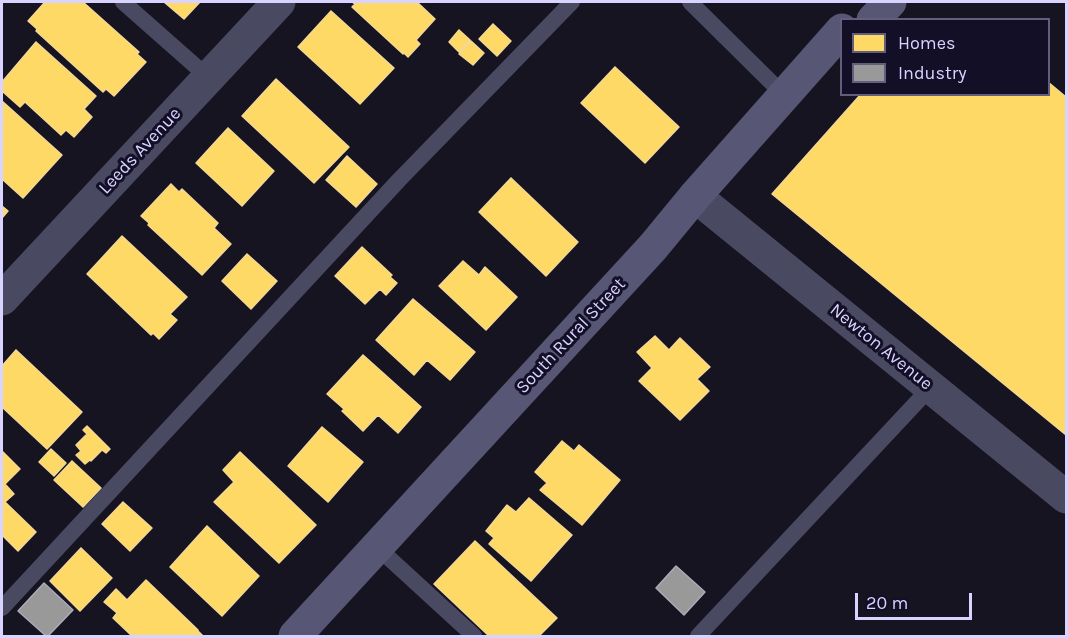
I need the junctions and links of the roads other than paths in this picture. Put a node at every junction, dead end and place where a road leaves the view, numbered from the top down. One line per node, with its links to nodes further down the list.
1 (123, 2): 10 (lane)
2 (279, 2): 10 (street, Leeds Avenue)
3 (572, 2): 17 (lane)
4 (690, 2): 11 (lane)
5 (844, 2): 7 (main road)
6 (890, 2): 8 (main road)
7 (842, 18)
8 (875, 18)
9 (840, 32): 11 (main road, South Rural Street)
10 (209, 78): 13 (street, Leeds Avenue)
11 (784, 95): 12 (main road, South Rural Street)
12 (695, 196): 14 (street, Newton Avenue); 16 (main road, South Rural Street)
13 (2, 299)
14 (931, 387): 15 (street, Newton Avenue); 20 (lane)
15 (1066, 497)
16 (377, 547): 18 (main road, South Rural Street); 19 (lane)
17 (2, 608)
18 (295, 636)
19 (474, 636)
20 (698, 636)

